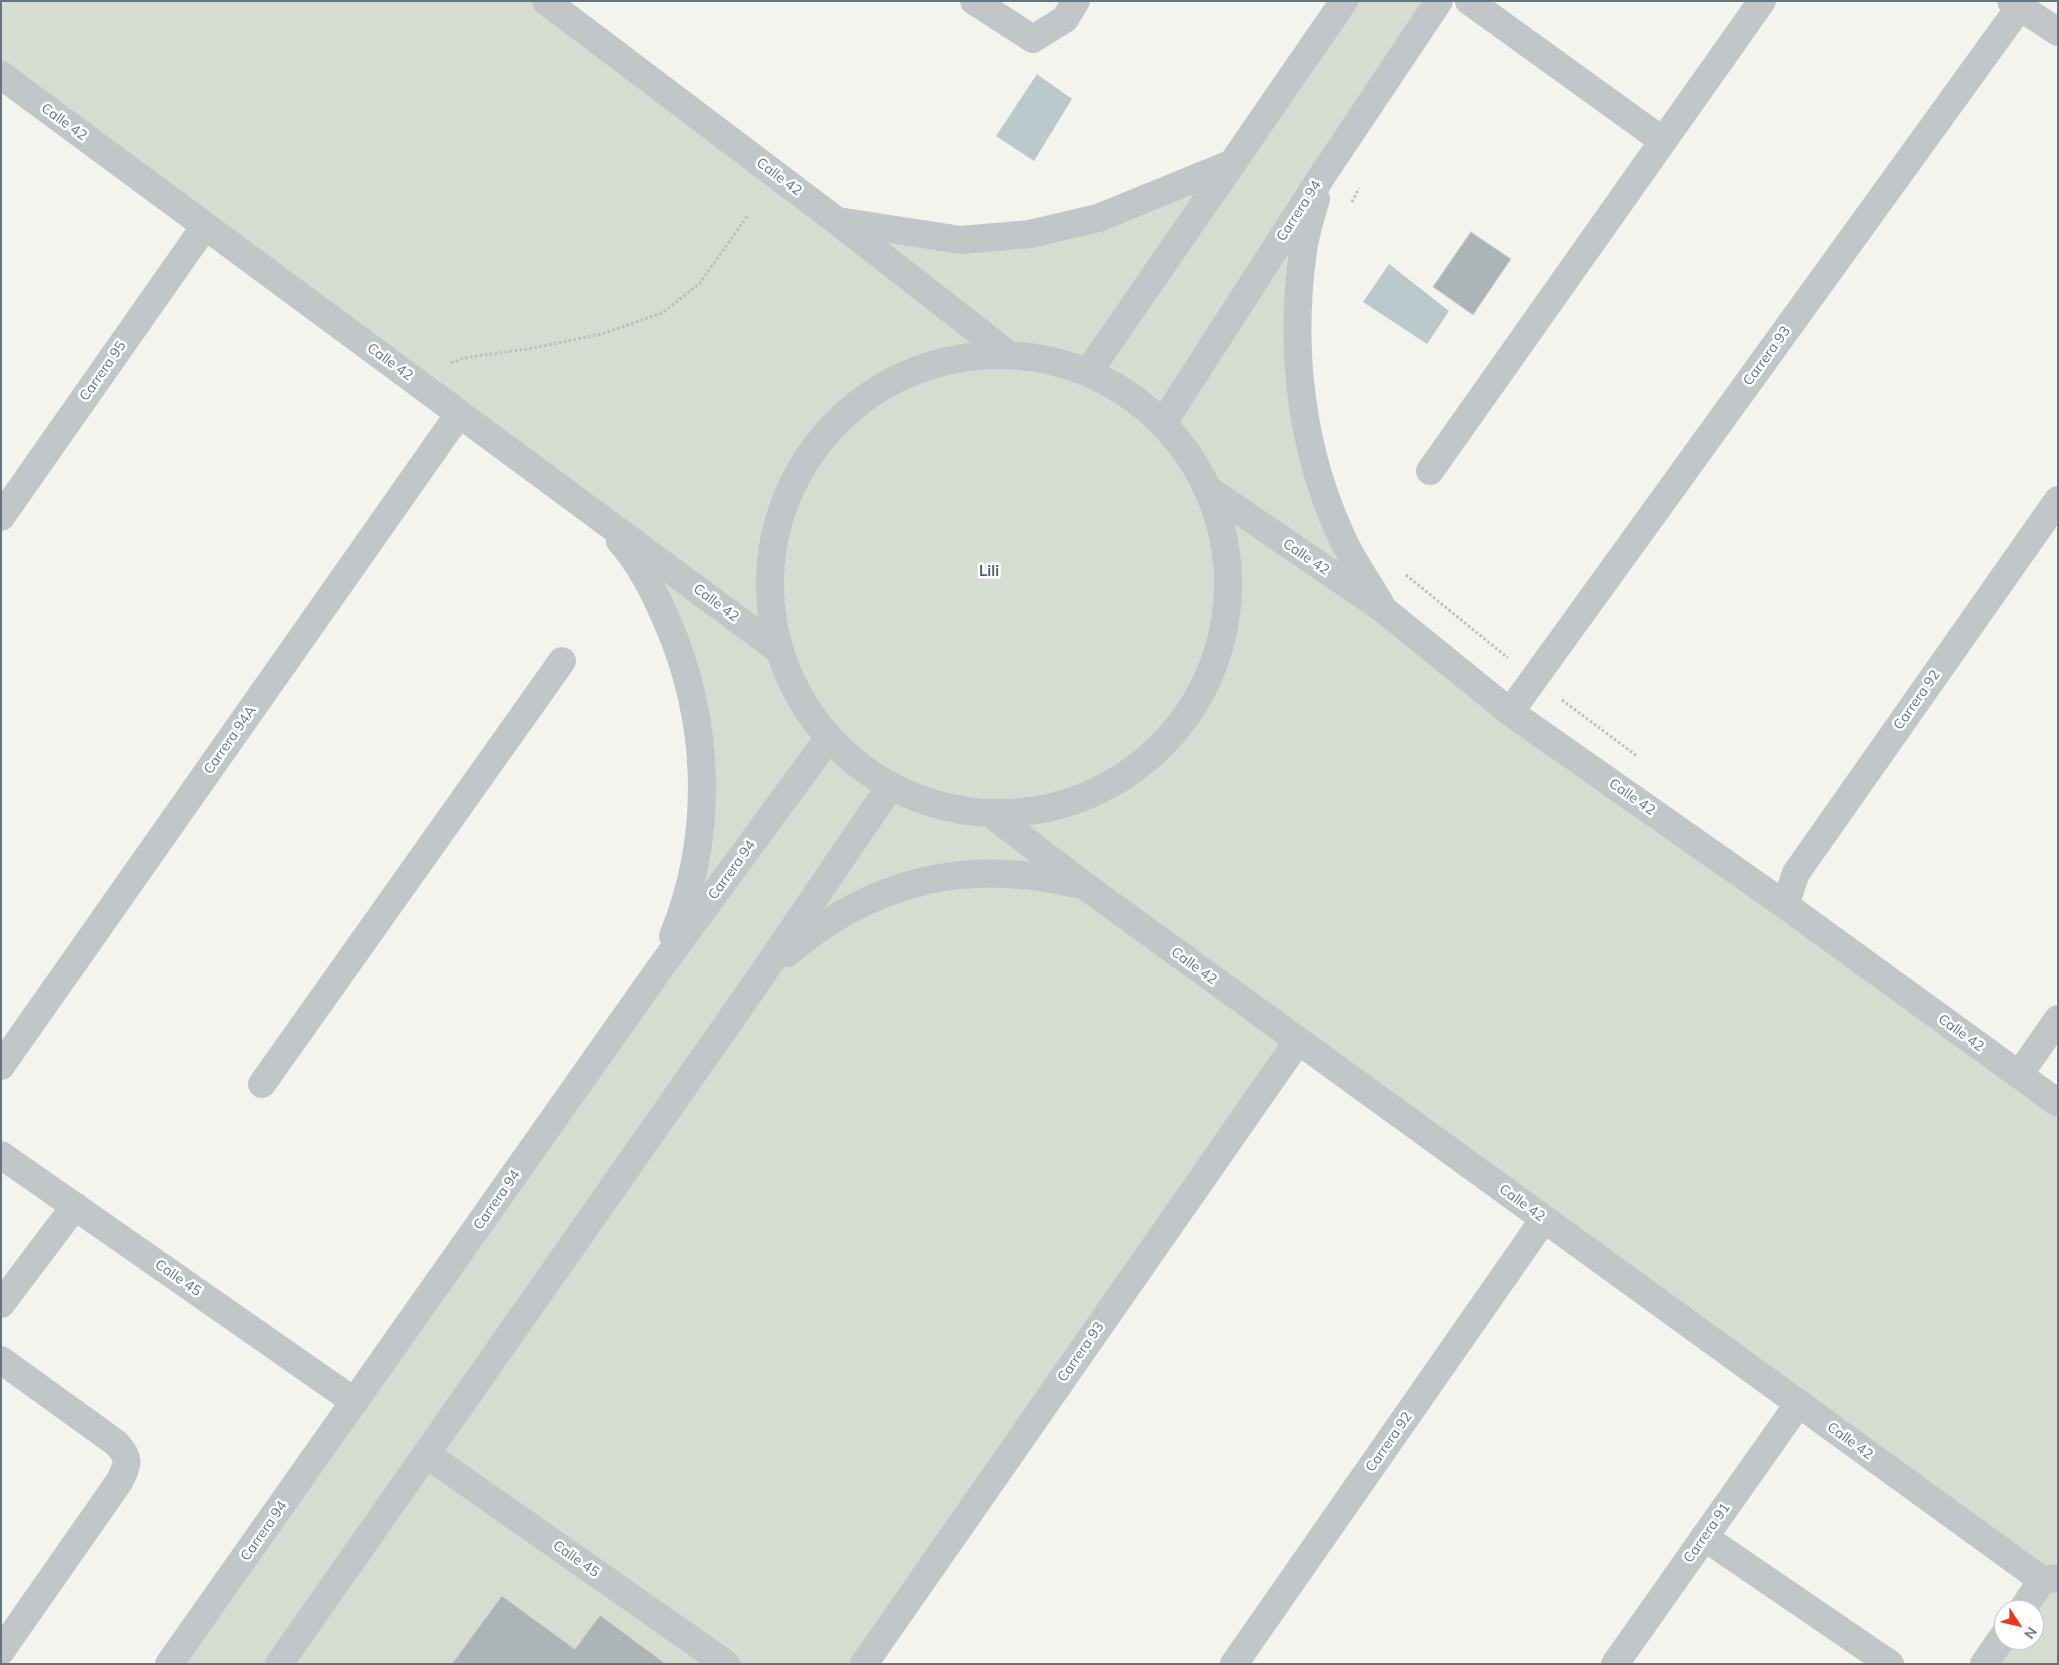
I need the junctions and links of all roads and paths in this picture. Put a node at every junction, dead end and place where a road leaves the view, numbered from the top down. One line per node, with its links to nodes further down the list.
1 (546, 1): 15 (street, Calle 42)
2 (974, 1): 3 (street)
3 (1076, 1)
4 (1344, 1): 12 (street)
5 (1439, 1): 13 (street, Carrera 94)
6 (1469, 1): 11 (street)
7 (1762, 1): 11 (street)
8 (2018, 3): 9 (street); 30 (street, Carrera 93)
9 (2058, 32)
10 (1, 75): 16 (street, Calle 42)
11 (1663, 141): 22 (street)
12 (1232, 163): 15 (street); 19 (street)
13 (1322, 176): 21 (street, Carrera 94); 27 (street)
14 (748, 215): 18 (path)
15 (837, 221): 17 (street, Calle 42)
16 (205, 226): 20 (street, Calle 42); 26 (street, Carrera 95)
17 (1009, 355): 19 (street); 28 (street)
18 (447, 365)
19 (1089, 371): 21 (street)
20 (459, 414): 25 (street, Calle 42); 40 (street, Carrera 94A)
21 (1163, 423): 23 (street)
22 (1430, 471)
23 (1208, 489): 27 (street, Calle 42); 33 (street)
24 (2058, 500): 35 (street, Carrera 92)
25 (593, 512): 28 (street, Calle 42); 36 (street)
26 (1, 517)
27 (1383, 609): 30 (street, Calle 42)
28 (779, 650): 31 (street)
29 (562, 661): 42 (street)
30 (1510, 712): 35 (street, Calle 42)
31 (828, 739): 32 (street); 36 (street, Carrera 94)
32 (890, 787): 33 (street); 37 (street)
33 (991, 814): 34 (street, Calle 42)
34 (1085, 886): 37 (street); 39 (street, Calle 42)
35 (1785, 905): 41 (street, Calle 42)
36 (660, 968): 49 (street, Carrera 94)
37 (750, 992): 51 (street)
38 (2058, 1019): 41 (street)
39 (1298, 1041): 46 (street, Calle 42); 60 (street, Carrera 93)
40 (1, 1066)
41 (2019, 1075): 43 (street, Calle 42)
42 (262, 1084)
43 (2058, 1103)
44 (1, 1155): 45 (street, Calle 45)
45 (75, 1206): 47 (street); 49 (street, Calle 45)
46 (1544, 1220): 50 (street, Calle 42); 61 (street, Carrera 92)
47 (1, 1304)
48 (1, 1360): 55 (street)
49 (355, 1402): 57 (street, Carrera 94)
50 (1799, 1403): 52 (street, Carrera 91); 53 (street, Calle 42)
51 (426, 1454): 58 (street); 59 (street, Calle 45)
52 (1704, 1536): 62 (street, Carrera 91); 63 (street)
53 (2050, 1579): 54 (street)
54 (2031, 1600)
55 (1, 1650)
56 (1994, 1650): 64 (street)
57 (169, 1664)
58 (279, 1664)
59 (726, 1664)
60 (864, 1664)
61 (1234, 1664)
62 (1615, 1664)
63 (1890, 1664)
64 (1984, 1664)

